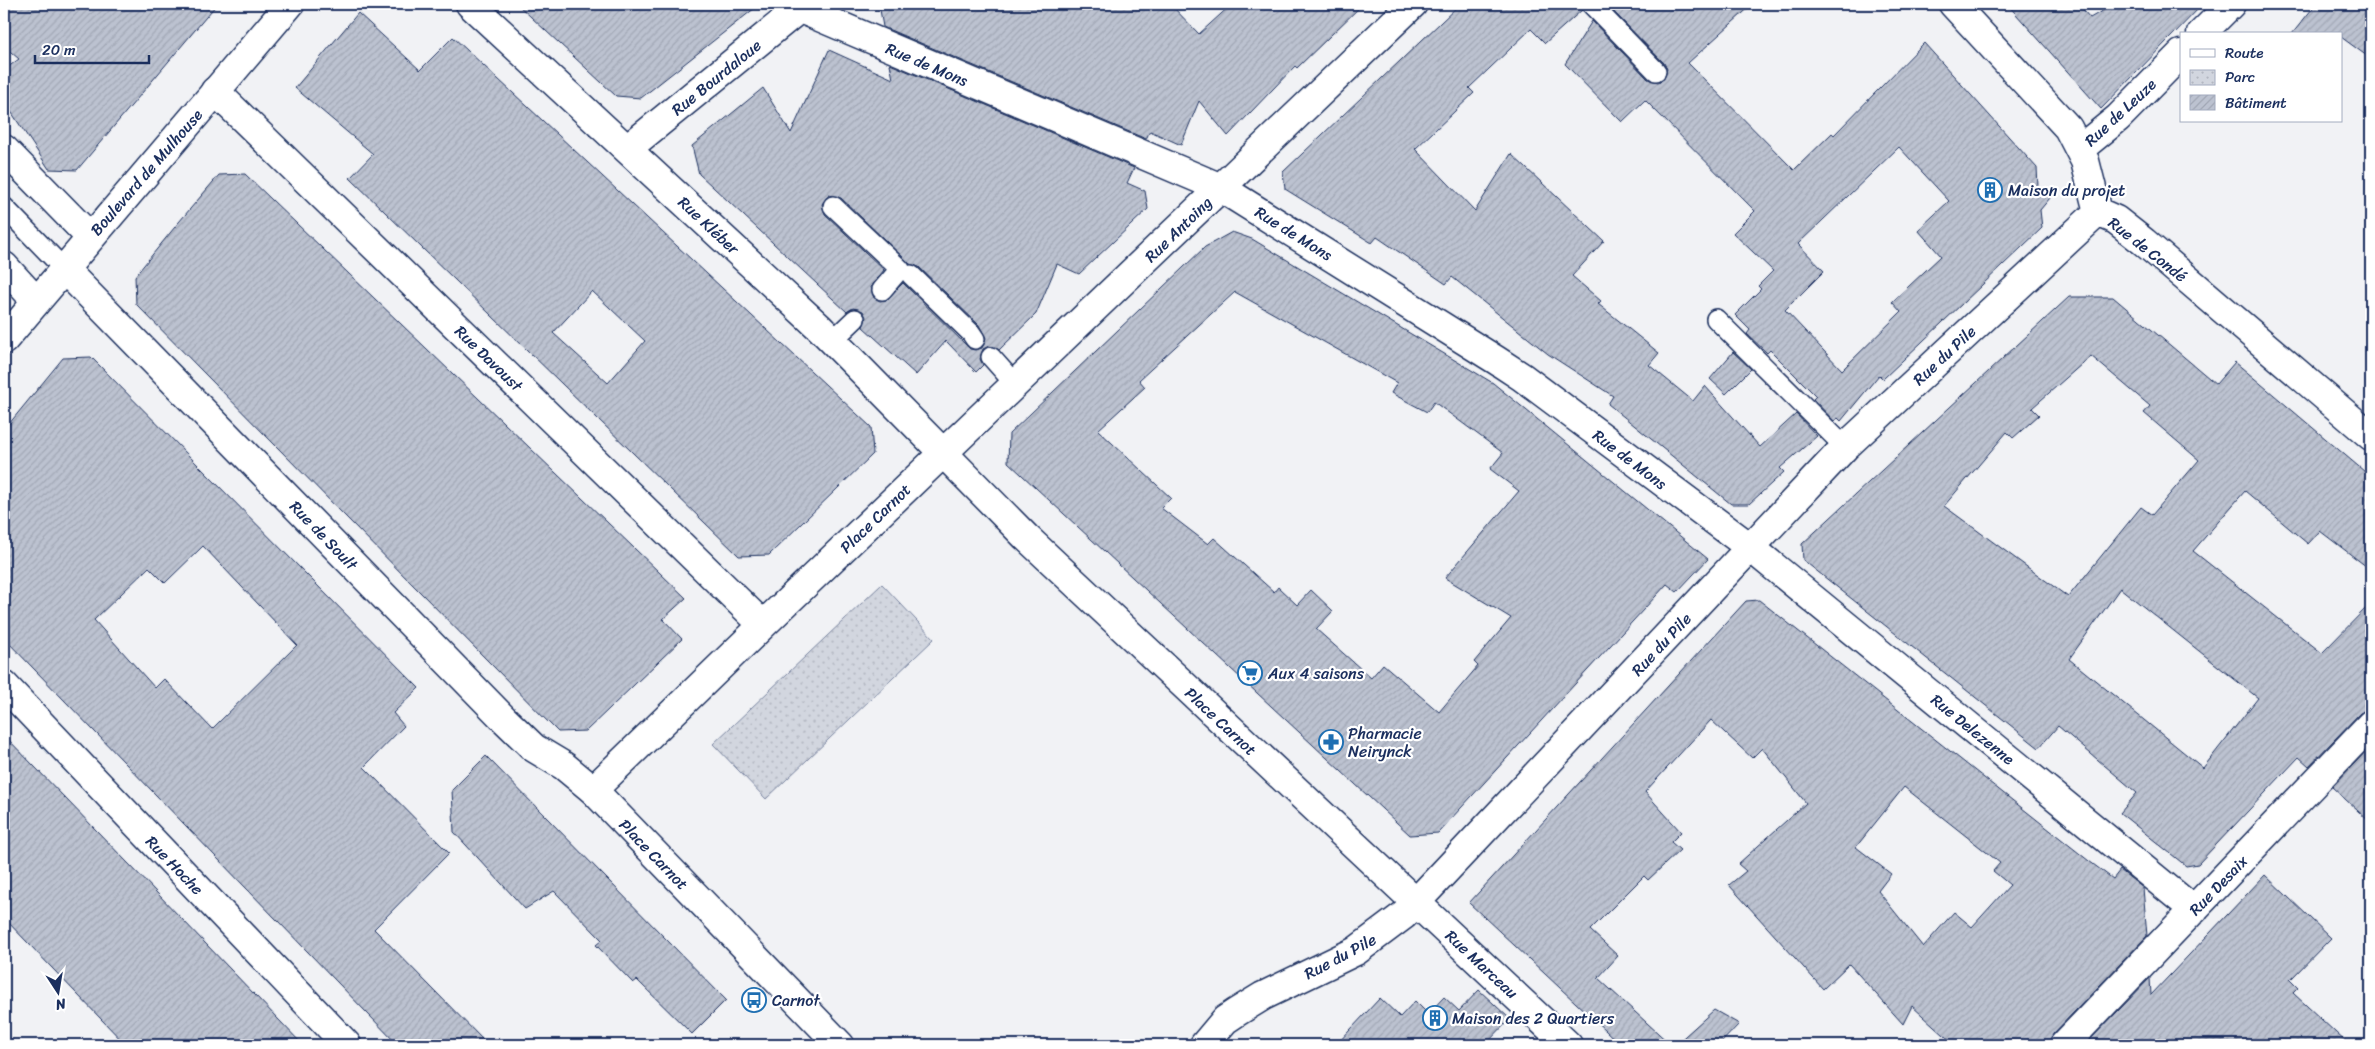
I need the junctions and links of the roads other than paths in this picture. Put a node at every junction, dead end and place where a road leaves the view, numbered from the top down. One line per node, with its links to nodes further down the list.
1 (290, 4): 11 (street, Boulevard de Mulhouse)
2 (470, 4): 13 (street, Rue Kléber)
3 (1413, 4): 15 (street, Rue Antoing)
4 (1591, 4): 10 (lane)
5 (1953, 4): 14 (street, Rue de Condé)
6 (2230, 4): 8 (street)
7 (797, 6): 13 (street, Rue Bourdaloue); 15 (street, Rue de Mons)
8 (2203, 32)
9 (2180, 55): 14 (street, Rue de Leuze)
10 (1656, 71)
11 (215, 91): 19 (street, Boulevard de Mulhouse); 36 (street, Rue Davoust)
12 (4, 149): 19 (street)
13 (627, 149): 29 (street, Rue Kléber)
14 (2080, 149): 18 (street, Rue de Condé)
15 (1221, 188): 31 (street, Rue Antoing); 35 (street, Rue de Mons)
16 (833, 206): 23 (lane)
17 (4, 207): 21 (lane)
18 (2098, 212): 32 (street, Rue de Condé); 33 (street, Rue du Pile)
19 (90, 238): 21 (street, Boulevard de Mulhouse)
20 (4, 266): 24 (street)
21 (64, 269): 24 (street, Boulevard de Mulhouse); 39 (street, Rue de Soult)
22 (911, 276): 27 (lane)
23 (882, 290)
24 (36, 301): 28 (street, Boulevard de Mulhouse)
25 (855, 319): 29 (lane)
26 (1716, 319): 33 (lane)
27 (975, 339)
28 (4, 340)
29 (832, 341): 34 (street, Rue Kléber)
30 (991, 357): 31 (lane)
31 (1015, 384): 34 (street, Rue Antoing)
32 (2371, 436)
33 (1845, 447): 35 (street, Rue du Pile)
34 (942, 454): 36 (street, Place Carnot); 40 (street, Place Carnot)
35 (1751, 548): 40 (street, Rue du Pile); 41 (street, Rue Delezenne)
36 (763, 625): 39 (street, Place Carnot)
37 (4, 685): 42 (street, Rue Hoche)
38 (2371, 724): 41 (street, Rue Desaix)
39 (593, 790): 43 (street, Place Carnot)
40 (1416, 904): 44 (street, Rue du Pile); 45 (street, Rue Marceau)
41 (2194, 910): 46 (street, Rue Desaix)
42 (347, 1045)
43 (840, 1045)
44 (1204, 1045)
45 (1568, 1045)
46 (2064, 1045)

